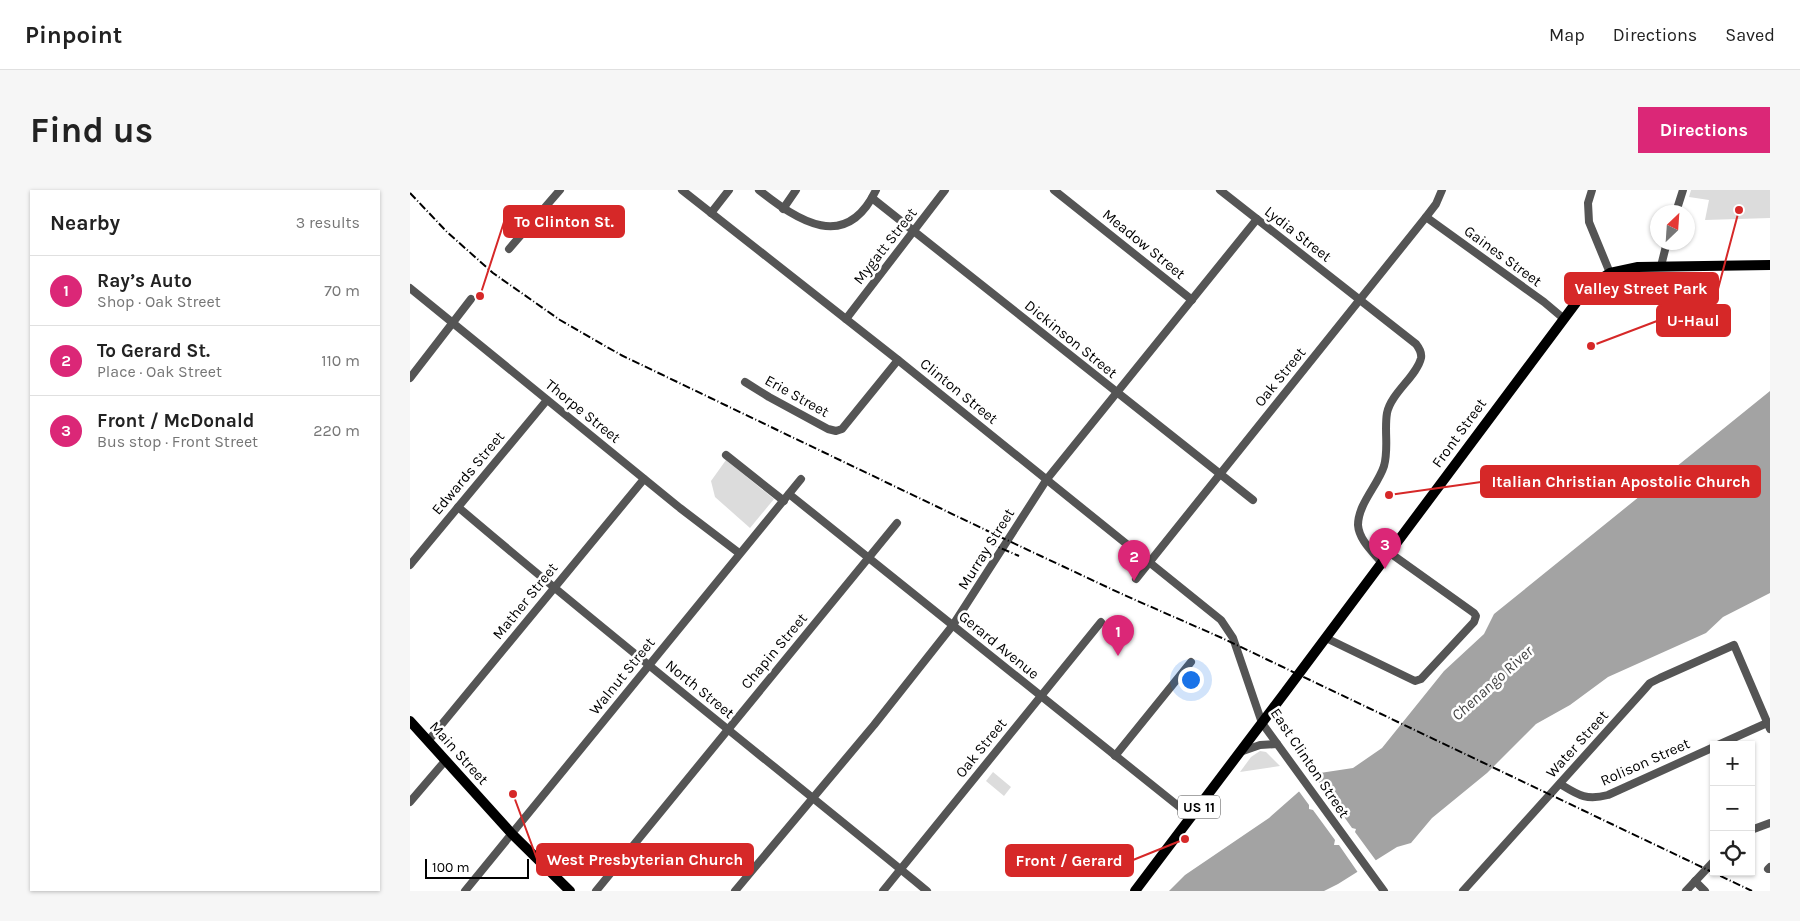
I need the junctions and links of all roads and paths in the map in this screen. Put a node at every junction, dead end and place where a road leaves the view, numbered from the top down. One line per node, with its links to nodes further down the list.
1 (547, 190): 13 (street)
2 (682, 190): 17 (street, Clinton Street)
3 (729, 190): 17 (street)
4 (759, 190): 16 (street)
5 (796, 190): 16 (street)
6 (876, 190): 14 (street)
7 (945, 190): 20 (street, Mygatt Street)
8 (1054, 190): 28 (street, Meadow Street)
9 (1220, 190): 19 (street, Lydia Street)
10 (1442, 190): 18 (street, Oak Street)
11 (1592, 190): 25 (street)
12 (1684, 190): 15 (street)
13 (557, 193): 21 (street)
14 (872, 198): 16 (street); 20 (street, Dickinson Street)
15 (1679, 205)
16 (783, 209)
17 (711, 213): 31 (street, Clinton Street)
18 (1426, 217): 29 (street, Oak Street); 30 (street, Gaines Street)
19 (1257, 219): 28 (street, Murray Street); 29 (street, Lydia Street)
20 (915, 231): 31 (street, Mygatt Street); 36 (street, Dickinson Street)
21 (509, 249)
22 (1665, 250): 24 (street)
23 (1770, 265): 24 (main road, Front Street / US 11)
24 (1661, 266): 25 (main road, Front Street / US 11)
25 (1610, 273): 30 (main road, Front Street / US 11)
26 (410, 288): 32 (street, Thorpe Street)
27 (471, 299): 32 (street)
28 (1192, 300): 36 (street, Murray Street)
29 (1360, 300): 39 (street, Oak Street); 52 (street, Lydia Street)
30 (1563, 318): 48 (main road, Front Street / US 11)
31 (846, 319): 33 (street, Clinton Street)
32 (453, 323): 34 (street); 37 (street, Thorpe Street)
33 (898, 360): 35 (street, Erie Street); 42 (street, Clinton Street)
34 (410, 378)
35 (745, 382)
36 (1117, 393): 39 (street, Dickinson Street); 42 (street, Murray Street)
37 (547, 400): 40 (street, Thorpe Street); 46 (street, Edwards Street)
38 (726, 455): 45 (street)
39 (1219, 474): 44 (street, Dickinson Street); 51 (street, Oak Street)
40 (644, 479): 49 (street, Thorpe Street); 55 (street, Mather Street)
41 (801, 479): 43 (street, Walnut Street)
42 (1047, 479): 51 (street, Clinton Street); 58 (street, Murray Street)
43 (789, 494): 45 (street, Walnut Street); 50 (street, Gerard Avenue)
44 (1253, 500)
45 (784, 501): 49 (street, Walnut Street)
46 (458, 507): 53 (street, Edwards Street); 55 (street, North Street)
47 (897, 523): 50 (street, Chapin Street)
48 (1390, 553): 52 (main road, Front Street / US 11); 59 (street)
49 (740, 554): 61 (street, Walnut Street)
50 (868, 558): 58 (street, Gerard Avenue); 66 (street, Chapin Street)
51 (1149, 562): 54 (street, Oak Street); 56 (street, Clinton Street)
52 (1382, 562): 59 (main road, Front Street / US 11)
53 (410, 564)
54 (1136, 578)
55 (553, 588): 61 (street, North Street); 67 (street, Mather Street)
56 (1217, 615): 64 (street, East Clinton Street)
57 (1101, 622): 62 (street, Oak Street)
58 (954, 626): 62 (street, Gerard Avenue); 75 (street, Murray Street)
59 (1326, 638): 64 (main road, Front Street / US 11)
60 (1191, 662): 72 (street)
61 (648, 664): 66 (street, North Street); 80 (street, Walnut Street)
62 (1041, 696): 72 (street, Gerard Avenue); 82 (street, Oak Street)
63 (410, 721): 67 (main road, Main Street)
64 (1262, 723): 69 (street, East Clinton Street); 71 (main road, Front Street / US 11)
65 (1768, 726): 68 (street); 74 (street, Water Street)
66 (727, 729): 75 (street, North Street); 86 (street, Chapin Street)
67 (428, 741): 73 (main road, Main Street)
68 (1729, 741)
69 (1277, 744): 71 (street); 91 (street, East Clinton Street)
70 (1710, 749): 74 (street, Rolison Street)
71 (1240, 752): 77 (main road, Front Street / US 11)
72 (1115, 756): 77 (street, Gerard Avenue)
73 (445, 761): 76 (street); 80 (main road, Main Street)
74 (1560, 784): 92 (street, Water Street)
75 (812, 798): 82 (street, North Street); 87 (street, Murray Street)
76 (410, 802)
77 (1192, 817): 90 (main road, Front Street / US 11)
78 (1770, 822): 79 (street)
79 (1755, 828)
80 (512, 834): 84 (street, Walnut Street); 85 (main road, Main Street)
81 (1710, 865): 83 (street)
82 (901, 869): 88 (street, Oak Street); 89 (street, North Street)
83 (1695, 880): 93 (street); 94 (street)
84 (465, 891)
85 (570, 891)
86 (596, 891)
87 (735, 891)
88 (884, 891)
89 (927, 891)
90 (1135, 891)
91 (1384, 891)
92 (1464, 891)
93 (1686, 891)
94 (1705, 891)

